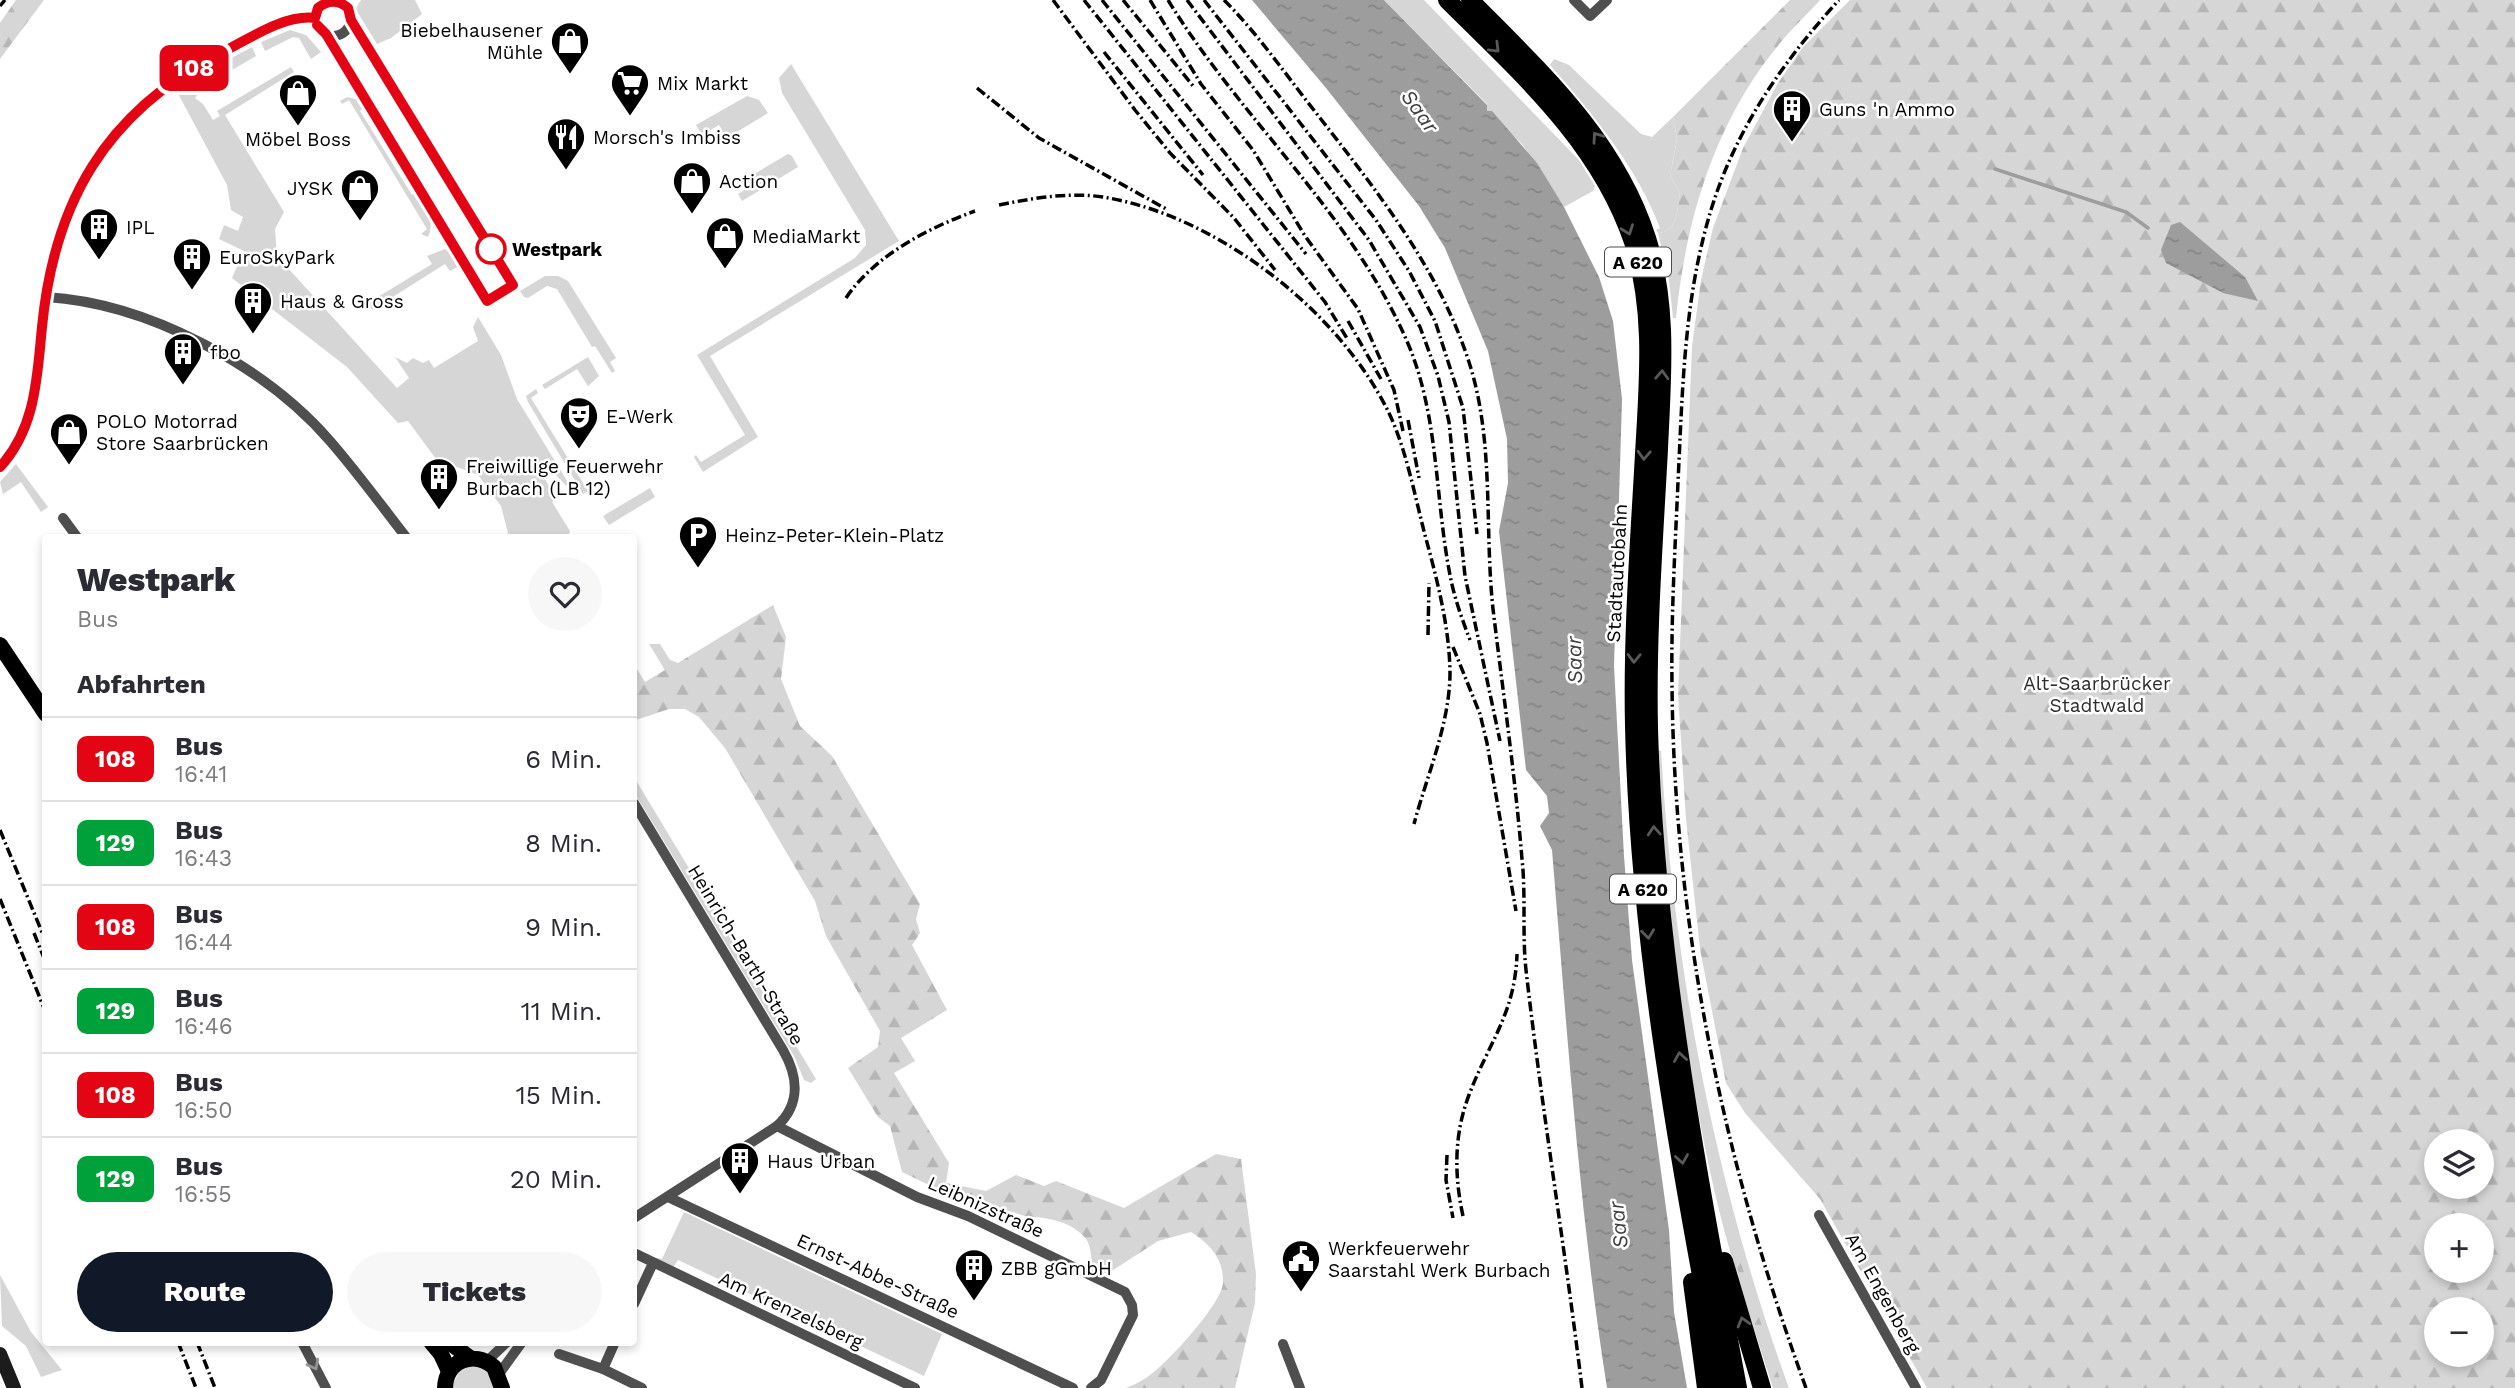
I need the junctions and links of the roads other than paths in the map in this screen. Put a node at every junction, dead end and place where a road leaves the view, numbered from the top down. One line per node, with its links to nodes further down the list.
1 (1447, 0): 17 (highway, Stadtautobahn / A 620, one-way to 17)
2 (1470, 0): 17 (highway, Stadtautobahn / A 620, one-way to 2)
3 (1574, 0): 4 (street)
4 (1607, 0)
5 (346, 2): 6 (street); 6 (street)
6 (315, 18): 7 (street)
7 (46, 297): 8 (street); 11 (street)
8 (0, 467)
9 (63, 518): 10 (street)
10 (75, 534)
11 (404, 534)
12 (0, 645): 13 (main road)
13 (42, 704)
14 (637, 808): 15 (street, Heinrich-Barth-Straße)
15 (777, 1126): 16 (street, Heinrich-Barth-Straße); 42 (street, Leibnizstraße)
16 (668, 1197): 19 (street, Heinrich-Barth-Straße); 41 (street, Ernst-Abbe-Straße)
17 (1698, 1211): 44 (highway); 45 (highway, A 620); 46 (highway, A 620); 47 (highway, one-way to 17)
18 (1819, 1215): 48 (street, Am Engenberg)
19 (637, 1216)
20 (637, 1255): 21 (street, Am Krenzelsberg)
21 (653, 1264): 22 (street); 40 (street, Am Krenzelsberg)
22 (637, 1298)
23 (1283, 1344): 43 (street)
24 (304, 1346): 38 (street, one-way to 38)
25 (435, 1346): 35 (main road)
26 (454, 1346): 32 (main road)
27 (503, 1346): 33 (street)
28 (520, 1346): 36 (street)
29 (613, 1346): 34 (street)
30 (0, 1354): 37 (main road)
31 (559, 1354): 34 (street)
32 (470, 1358): 33 (main road); 35 (main road)
33 (487, 1361): 36 (main road)
34 (603, 1370): 39 (street)
35 (444, 1381)
36 (501, 1381)
37 (14, 1388)
38 (326, 1388)
39 (642, 1388)
40 (915, 1388)
41 (1073, 1388)
42 (1091, 1388)
43 (1300, 1388)
44 (1706, 1388)
45 (1722, 1388)
46 (1738, 1388)
47 (1762, 1388)
48 (1916, 1388)

